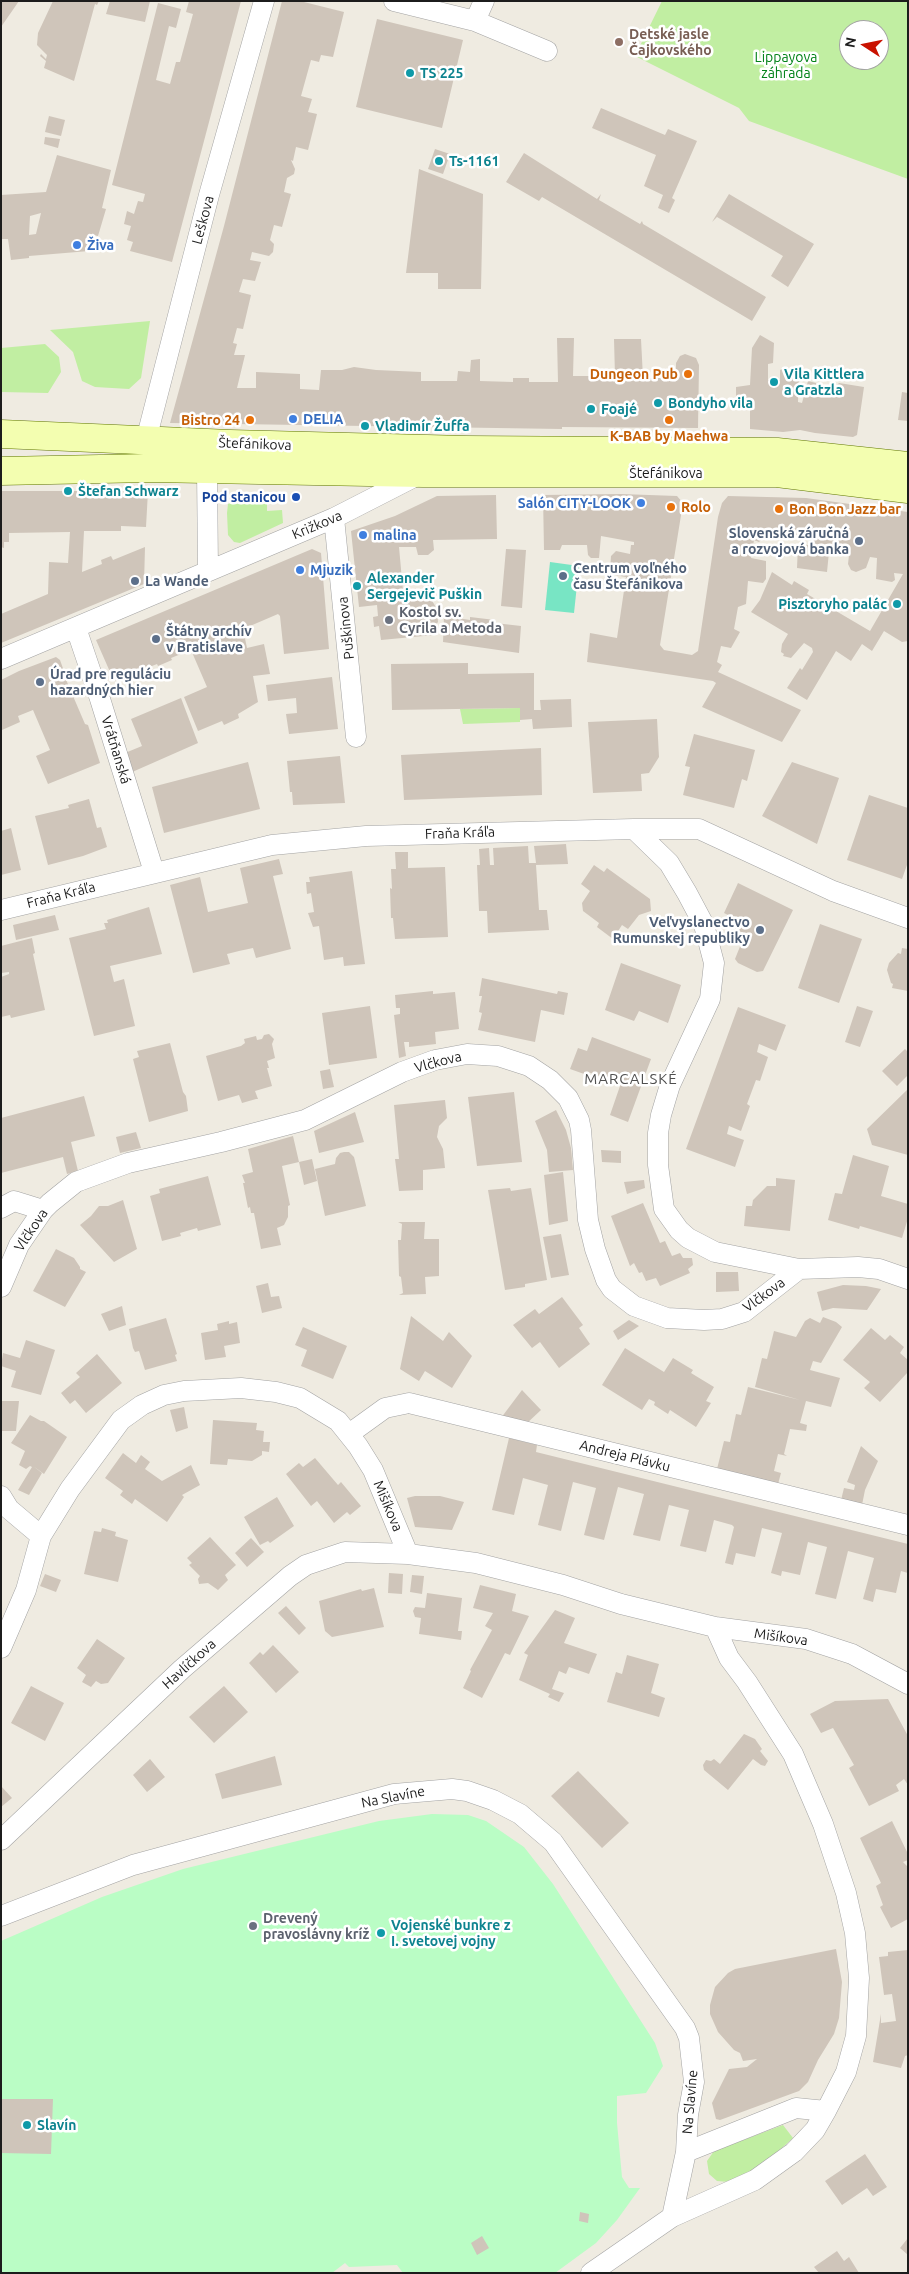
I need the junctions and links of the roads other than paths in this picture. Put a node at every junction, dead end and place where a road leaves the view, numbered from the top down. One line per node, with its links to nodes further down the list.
1 (264, 1): 7 (street, Leškova)
2 (394, 1): 4 (street)
3 (484, 1): 4 (street)
4 (475, 21): 5 (street)
5 (547, 51)
6 (1, 434): 7 (main road, Štefánikova)
7 (146, 440): 8 (main road, Štefánikova)
8 (194, 442): 9 (main road, Štefánikova); 11 (street, Štefánikova)
9 (466, 450): 10 (main road, Štefánikova); 13 (street, Štefánikova)
10 (908, 466)
11 (207, 470): 12 (main road, Štefánikova); 13 (main road, Štefánikova); 16 (street)
12 (1, 471)
13 (423, 473): 14 (main road, Štefánikova); 15 (street, Križkova)
14 (908, 489)
15 (334, 518): 16 (street, Križkova); 19 (street, Puškinova)
16 (208, 571): 17 (street, Križkova)
17 (76, 628): 18 (street, Križkova); 21 (street, Vrátňanská)
18 (1, 659)
19 (356, 737)
20 (634, 829): 21 (street, Fraňa Kráľa); 23 (street, Fraňa Kráľa); 26 (street)
21 (154, 872): 22 (street, Fraňa Kráľa)
22 (1, 910)
23 (908, 918)
24 (1, 1208): 25 (street)
25 (43, 1210): 26 (street, Vlčkova); 28 (street, Vlčkova)
26 (799, 1269): 27 (street, Vlčkova)
27 (904, 1274)
28 (1, 1287)
29 (349, 1434): 31 (street, Andreja Plávku); 32 (street, Mišíkova); 33 (street, Mišíkova)
30 (1, 1496): 32 (street)
31 (908, 1525)
32 (41, 1536): 35 (street, Mišíkova)
33 (408, 1554): 34 (street, Mišíkova); 38 (street, Havlíčkova)
34 (715, 1627): 37 (street, Mišíkova); 40 (street)
35 (6, 1628): 36 (street, Mišíkova)
36 (1, 1648)
37 (908, 1684)
38 (1, 1840)
39 (1, 1916): 41 (street, Na Slavíne)
40 (826, 2112): 41 (street, Na Slavíne); 42 (street)
41 (686, 2152): 42 (street, Na Slavíne)
42 (672, 2217): 43 (street)
43 (591, 2273)

